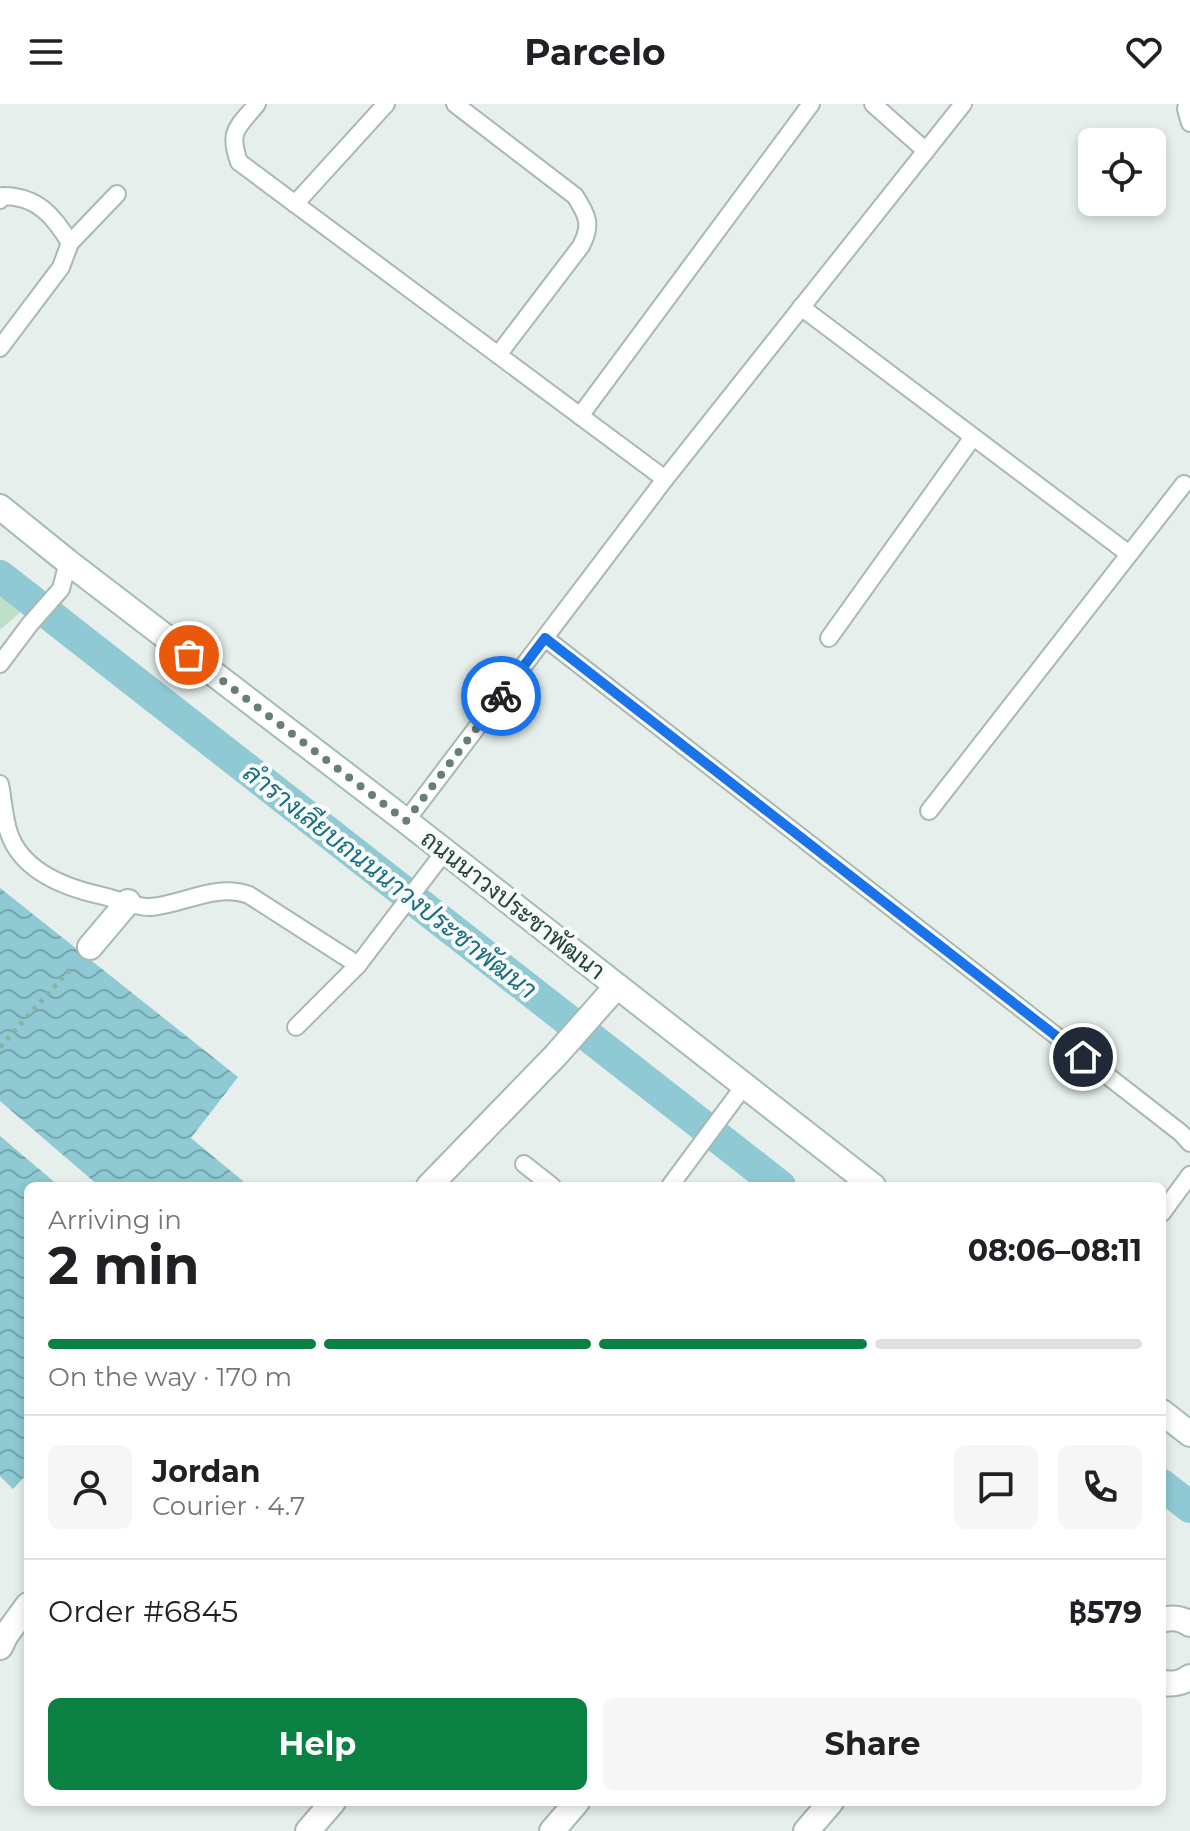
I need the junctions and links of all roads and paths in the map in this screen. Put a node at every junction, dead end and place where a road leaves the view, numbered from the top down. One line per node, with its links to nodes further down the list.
1 (257, 104): 12 (lane)
2 (386, 104): 12 (lane)
3 (455, 104): 16 (lane)
4 (811, 104): 17 (lane)
5 (873, 104): 9 (lane)
6 (963, 104): 9 (lane)
7 (1187, 104): 8 (lane)
8 (1190, 123)
9 (926, 151): 14 (lane)
10 (117, 194): 13 (lane)
11 (0, 200): 13 (lane)
12 (295, 204): 16 (lane)
13 (70, 243): 15 (lane)
14 (801, 307): 18 (lane); 19 (lane)
15 (0, 348)
16 (498, 355): 17 (lane)
17 (580, 416): 19 (lane)
18 (973, 437): 22 (lane); 25 (lane)
19 (665, 479): 24 (lane)
20 (1184, 484): 22 (lane)
21 (0, 507): 23 (street, ถนนนาวงประชาพัฒนา)
22 (1129, 554): 28 (lane)
23 (68, 562): 26 (lane); 29 (street, ถนนนาวงประชาพัฒนา)
24 (545, 638): 29 (lane); 38 (lane)
25 (829, 638)
26 (0, 664)
27 (0, 784): 31 (lane)
28 (929, 811)
29 (406, 821): 30 (street, ถนนนาวงประชาพัฒนา)
30 (445, 851): 33 (lane); 34 (street, ถนนนาวงประชาพัฒนา)
31 (128, 902): 32 (street); 33 (lane)
32 (90, 947): 36 (path)
33 (358, 965): 35 (lane)
34 (617, 986): 37 (street, ถนนนาวงประชาพัฒนา); 41 (street)
35 (296, 1027)
36 (0, 1047)
37 (744, 1086): 43 (lane); 44 (street, ถนนนาวงประชาพัฒนา)
38 (1187, 1132)
39 (524, 1164): 42 (lane)
40 (1190, 1175): 45 (lane)
41 (433, 1182)
42 (547, 1182)
43 (673, 1182)
44 (868, 1182)
45 (1166, 1208)
46 (1166, 1415): 47 (street)
47 (1190, 1434)
48 (1190, 1599): 50 (street)
49 (24, 1610): 51 (street)
50 (1174, 1620)
51 (0, 1647)
52 (330, 1806): 55 (street)
53 (574, 1806): 56 (street)
54 (828, 1806): 57 (street)
55 (308, 1831)
56 (552, 1831)
57 (806, 1831)

